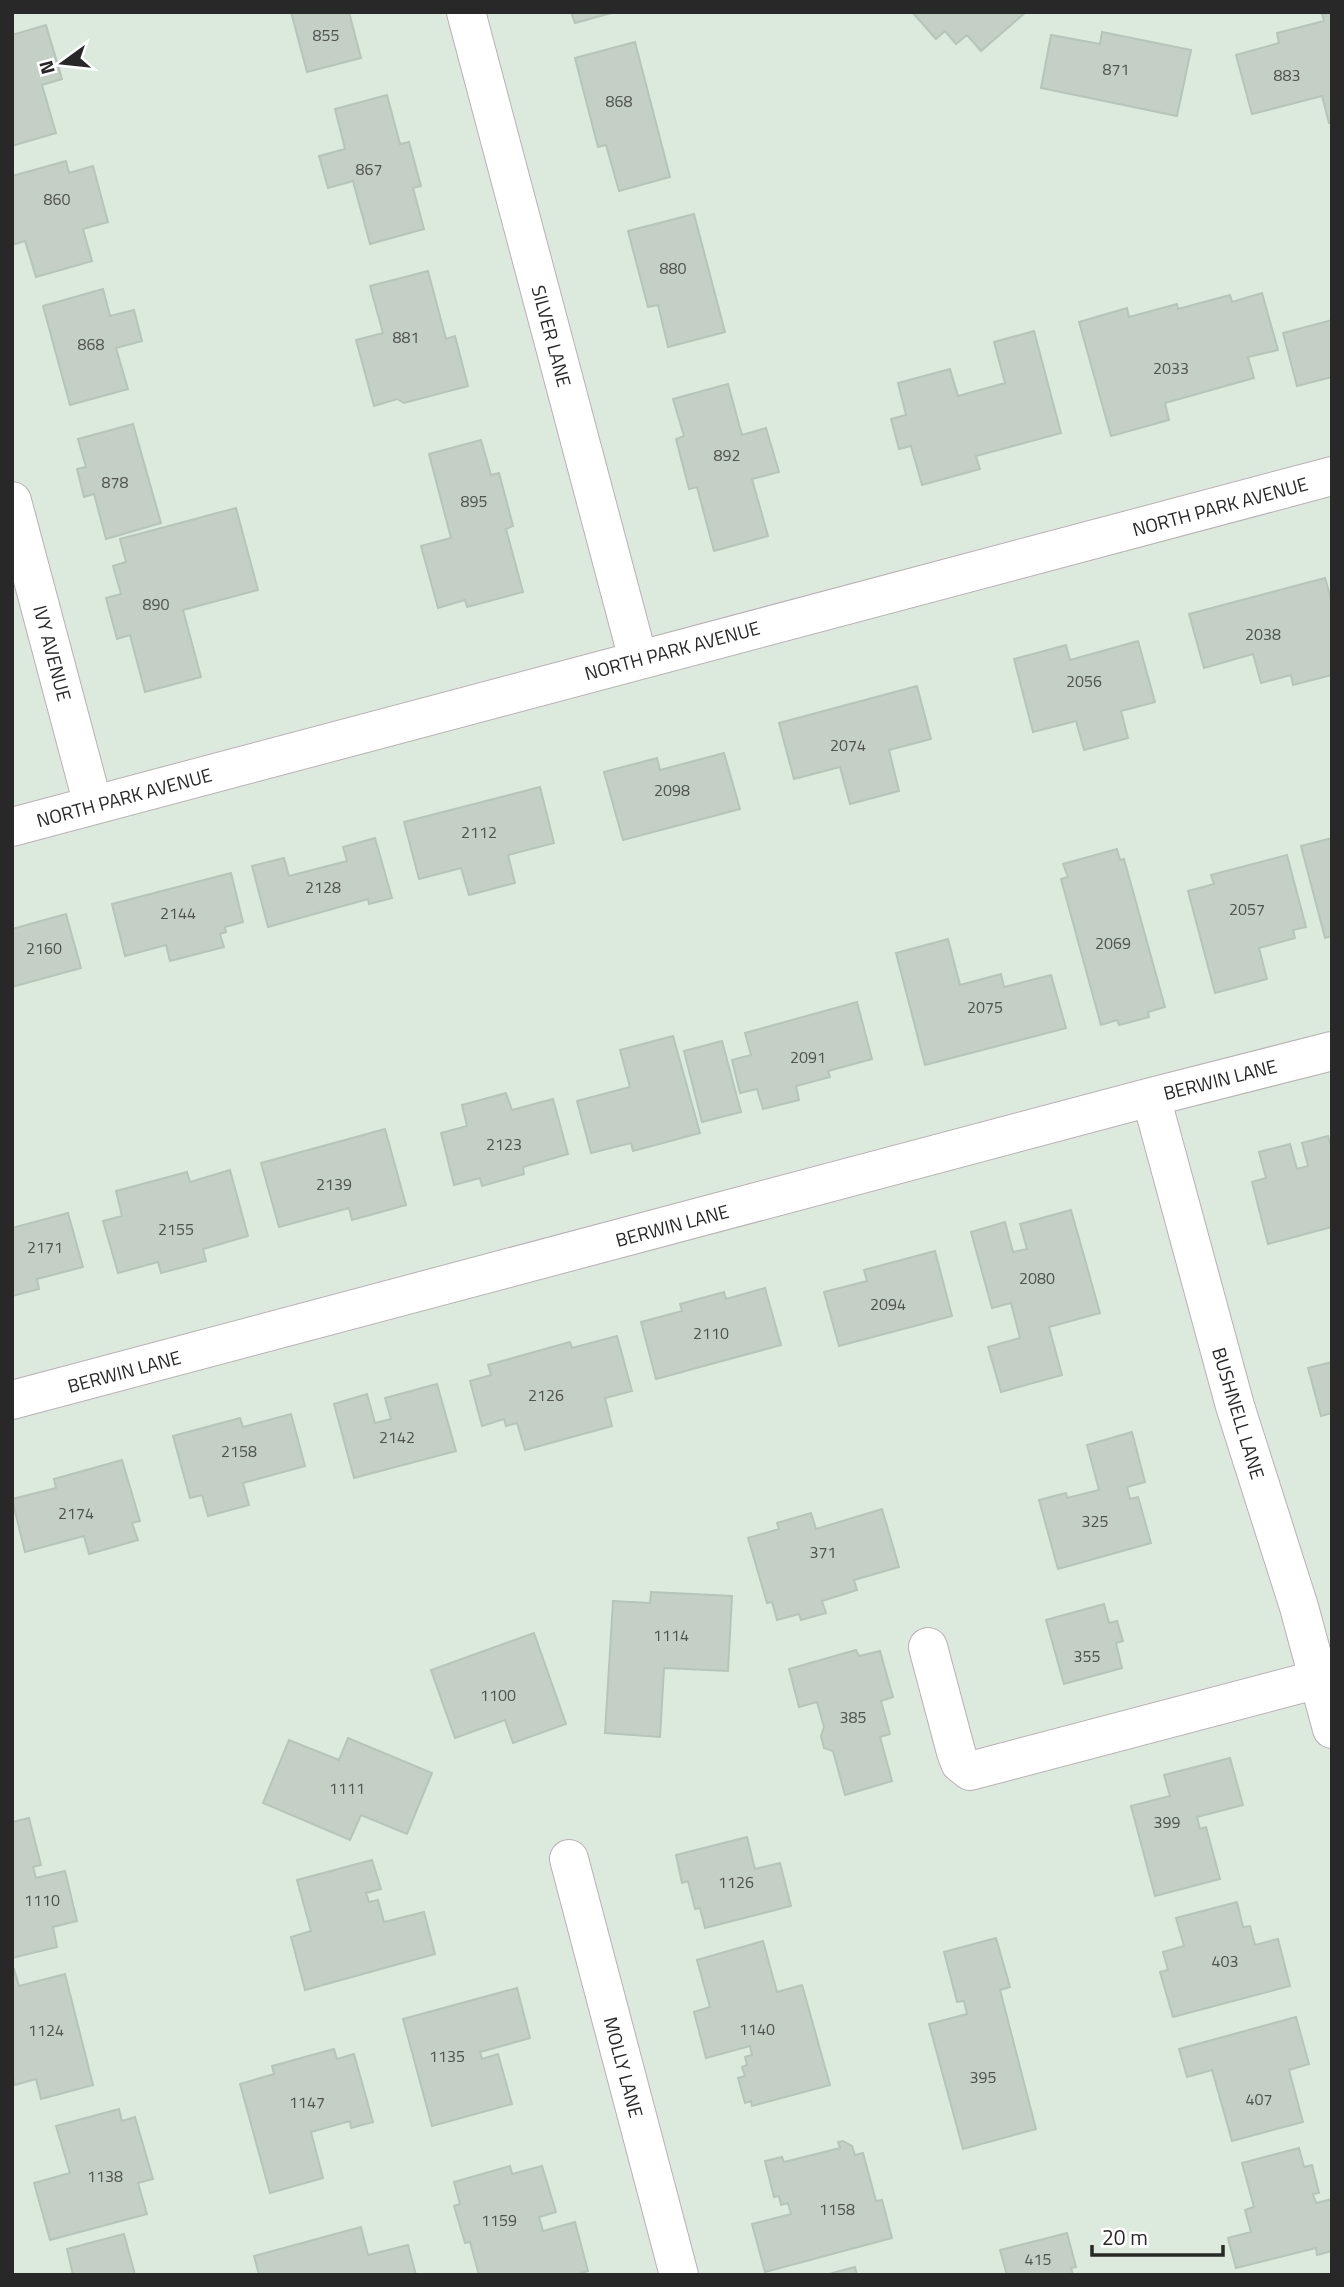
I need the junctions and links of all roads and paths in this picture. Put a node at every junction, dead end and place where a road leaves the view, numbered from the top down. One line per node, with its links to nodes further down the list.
1 (466, 12): 4 (street, SILVER LANE)
2 (1332, 476): 4 (street, NORTH PARK AVENUE)
3 (12, 501): 5 (street, IVY AVENUE)
4 (638, 659): 5 (street, NORTH PARK AVENUE)
5 (93, 805): 6 (street, NORTH PARK AVENUE)
6 (12, 827)
7 (1332, 1051): 8 (street, BERWIN LANE)
8 (1152, 1097): 9 (street, BERWIN LANE); 11 (street, BUSHNELL LANE)
9 (12, 1400)
10 (928, 1647): 11 (street)
11 (1319, 1678): 12 (street, BUSHNELL LANE)
12 (1332, 1729)
13 (569, 1859): 14 (street, MOLLY LANE)
14 (679, 2275)

